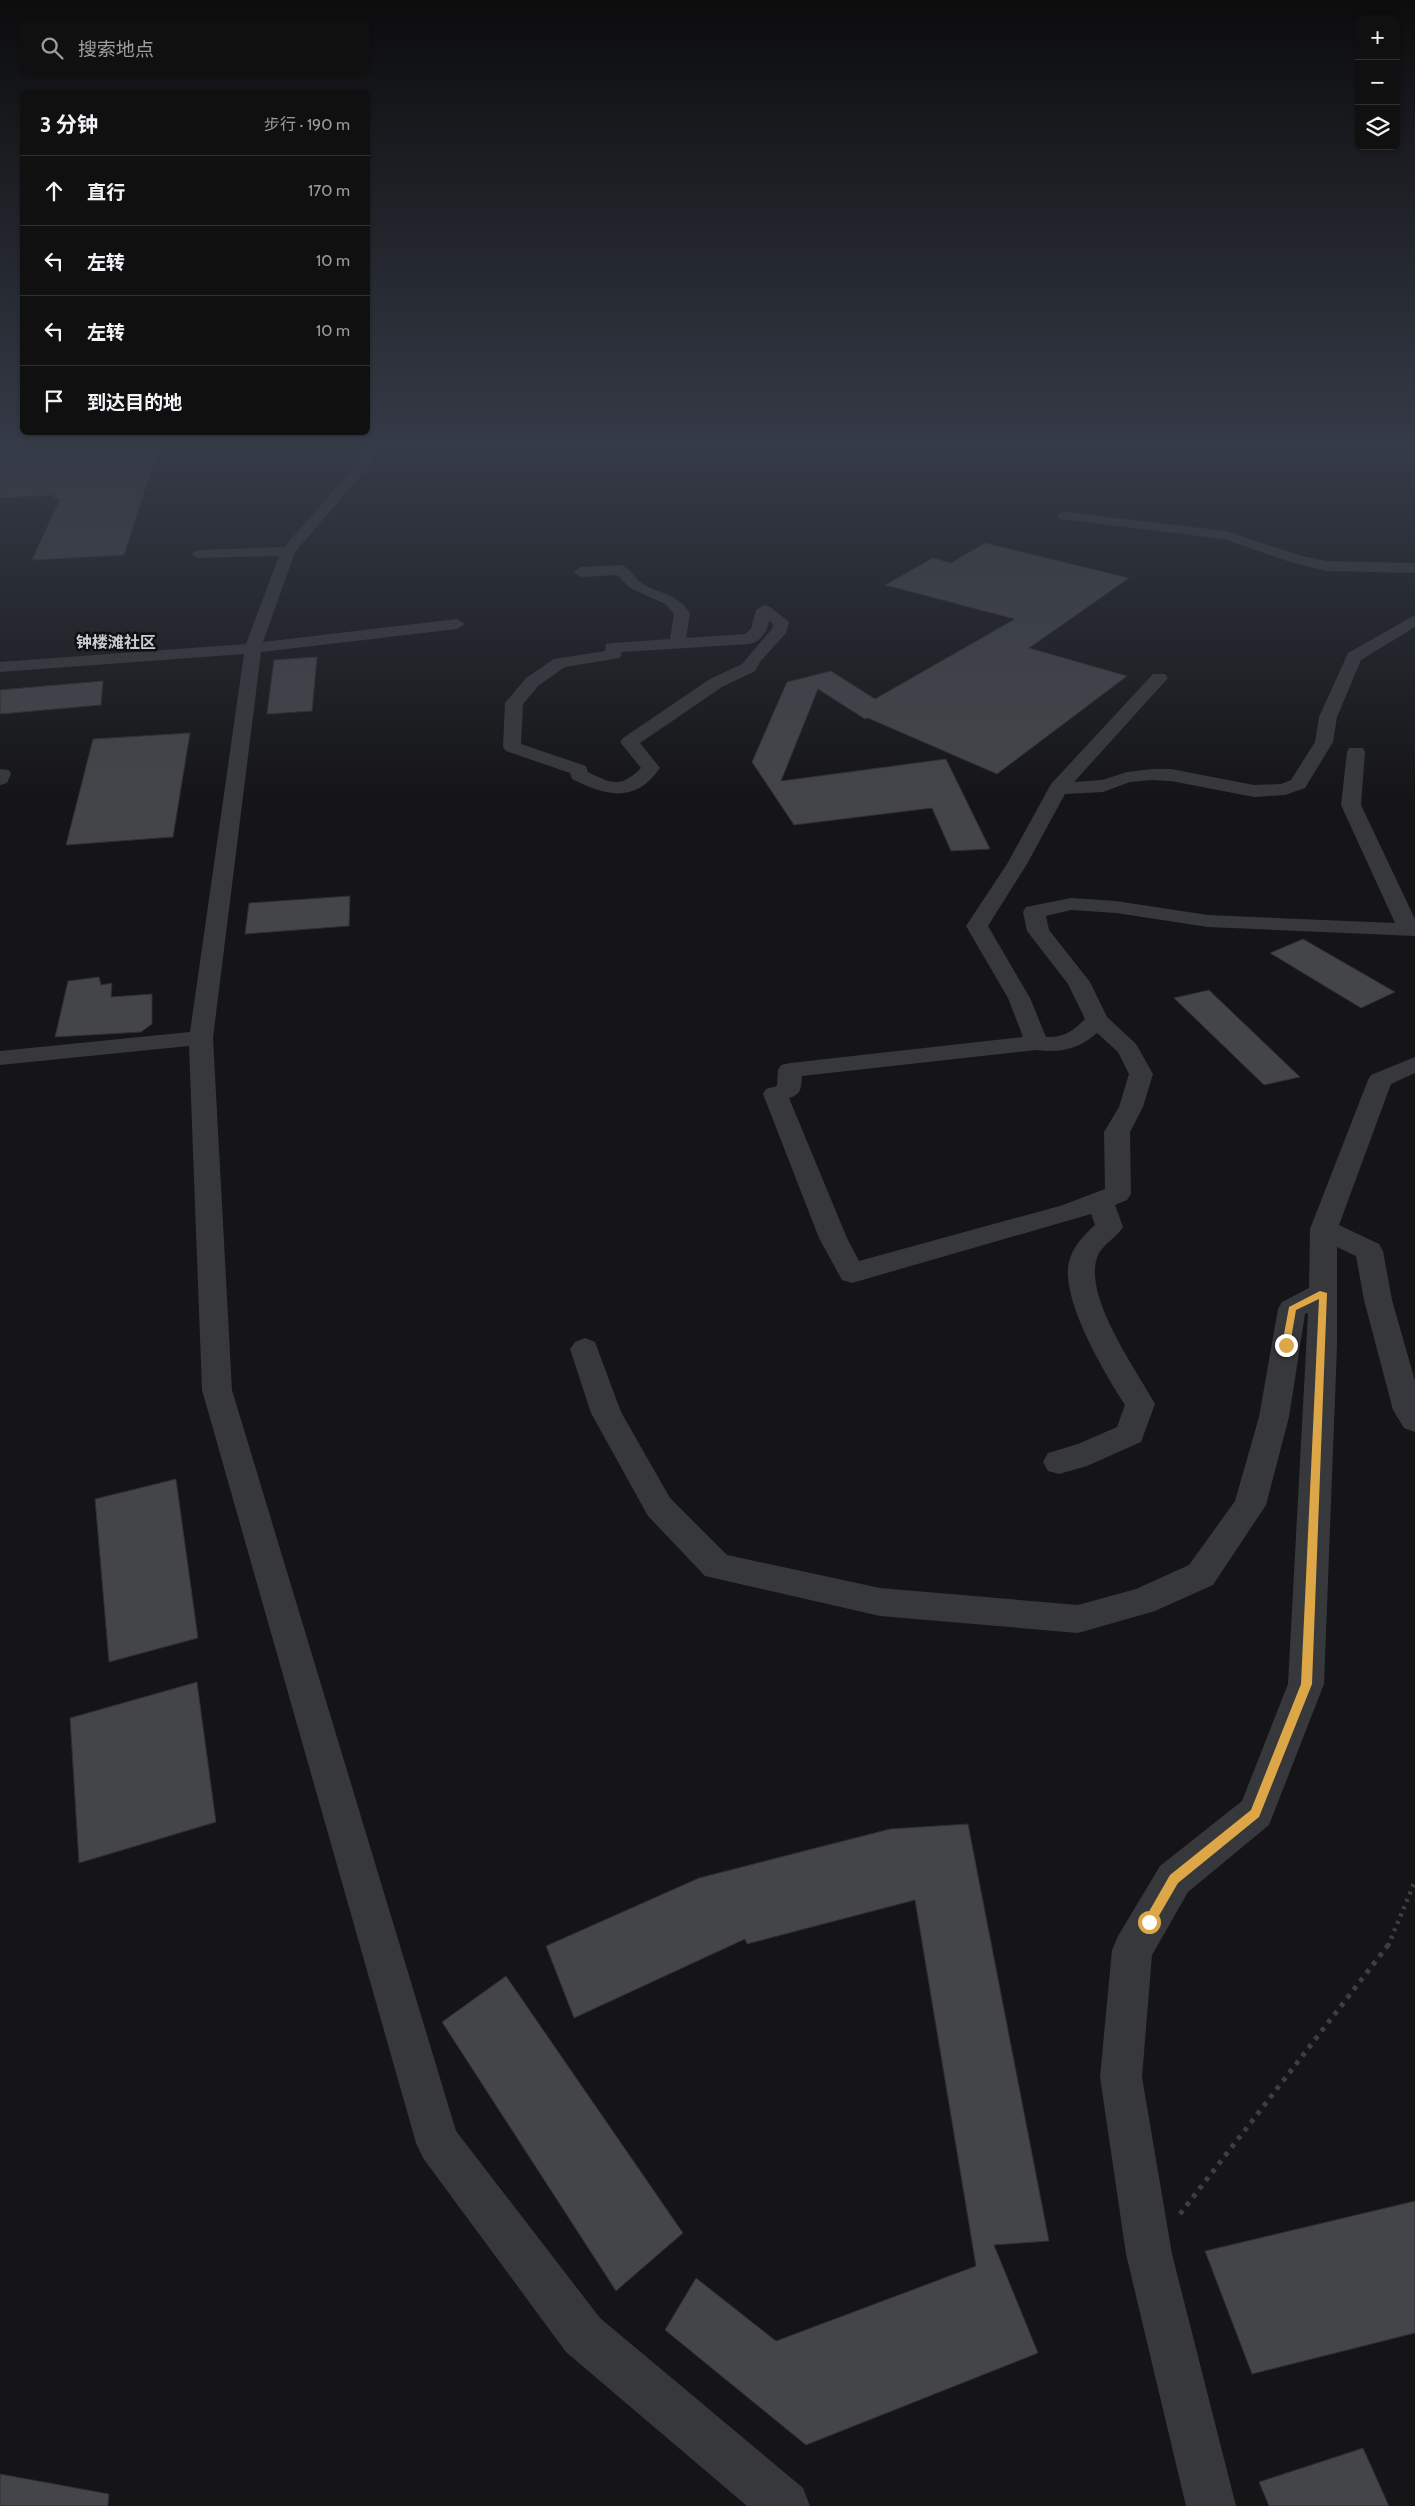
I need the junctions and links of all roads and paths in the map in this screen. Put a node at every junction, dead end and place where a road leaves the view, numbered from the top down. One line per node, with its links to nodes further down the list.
1 (283, 566): 8 (street)
2 (1327, 566): 3 (street)
3 (1415, 568)
4 (581, 572): 7 (street)
5 (1415, 620): 12 (street)
6 (457, 624): 8 (street)
7 (677, 645): 7 (street)
8 (253, 648): 9 (street); 15 (street)
9 (0, 667)
10 (1159, 678): 12 (street)
11 (1356, 752): 13 (street)
12 (1058, 788): 16 (street)
13 (1412, 930): 14 (street)
14 (1097, 1020): 16 (street); 19 (street)
15 (201, 1038): 17 (street); 27 (street)
16 (1037, 1043): 19 (street)
17 (0, 1058)
18 (1415, 1064): 20 (street)
19 (1100, 1201): 24 (street)
20 (1324, 1229): 21 (street); 23 (street)
21 (1323, 1293): 22 (street); 26 (street)
22 (585, 1349)
23 (1415, 1420)
24 (1059, 1462)
25 (1415, 1881): 26 (path)
26 (1149, 2254): 28 (street)
27 (785, 2506)
28 (1211, 2506)

